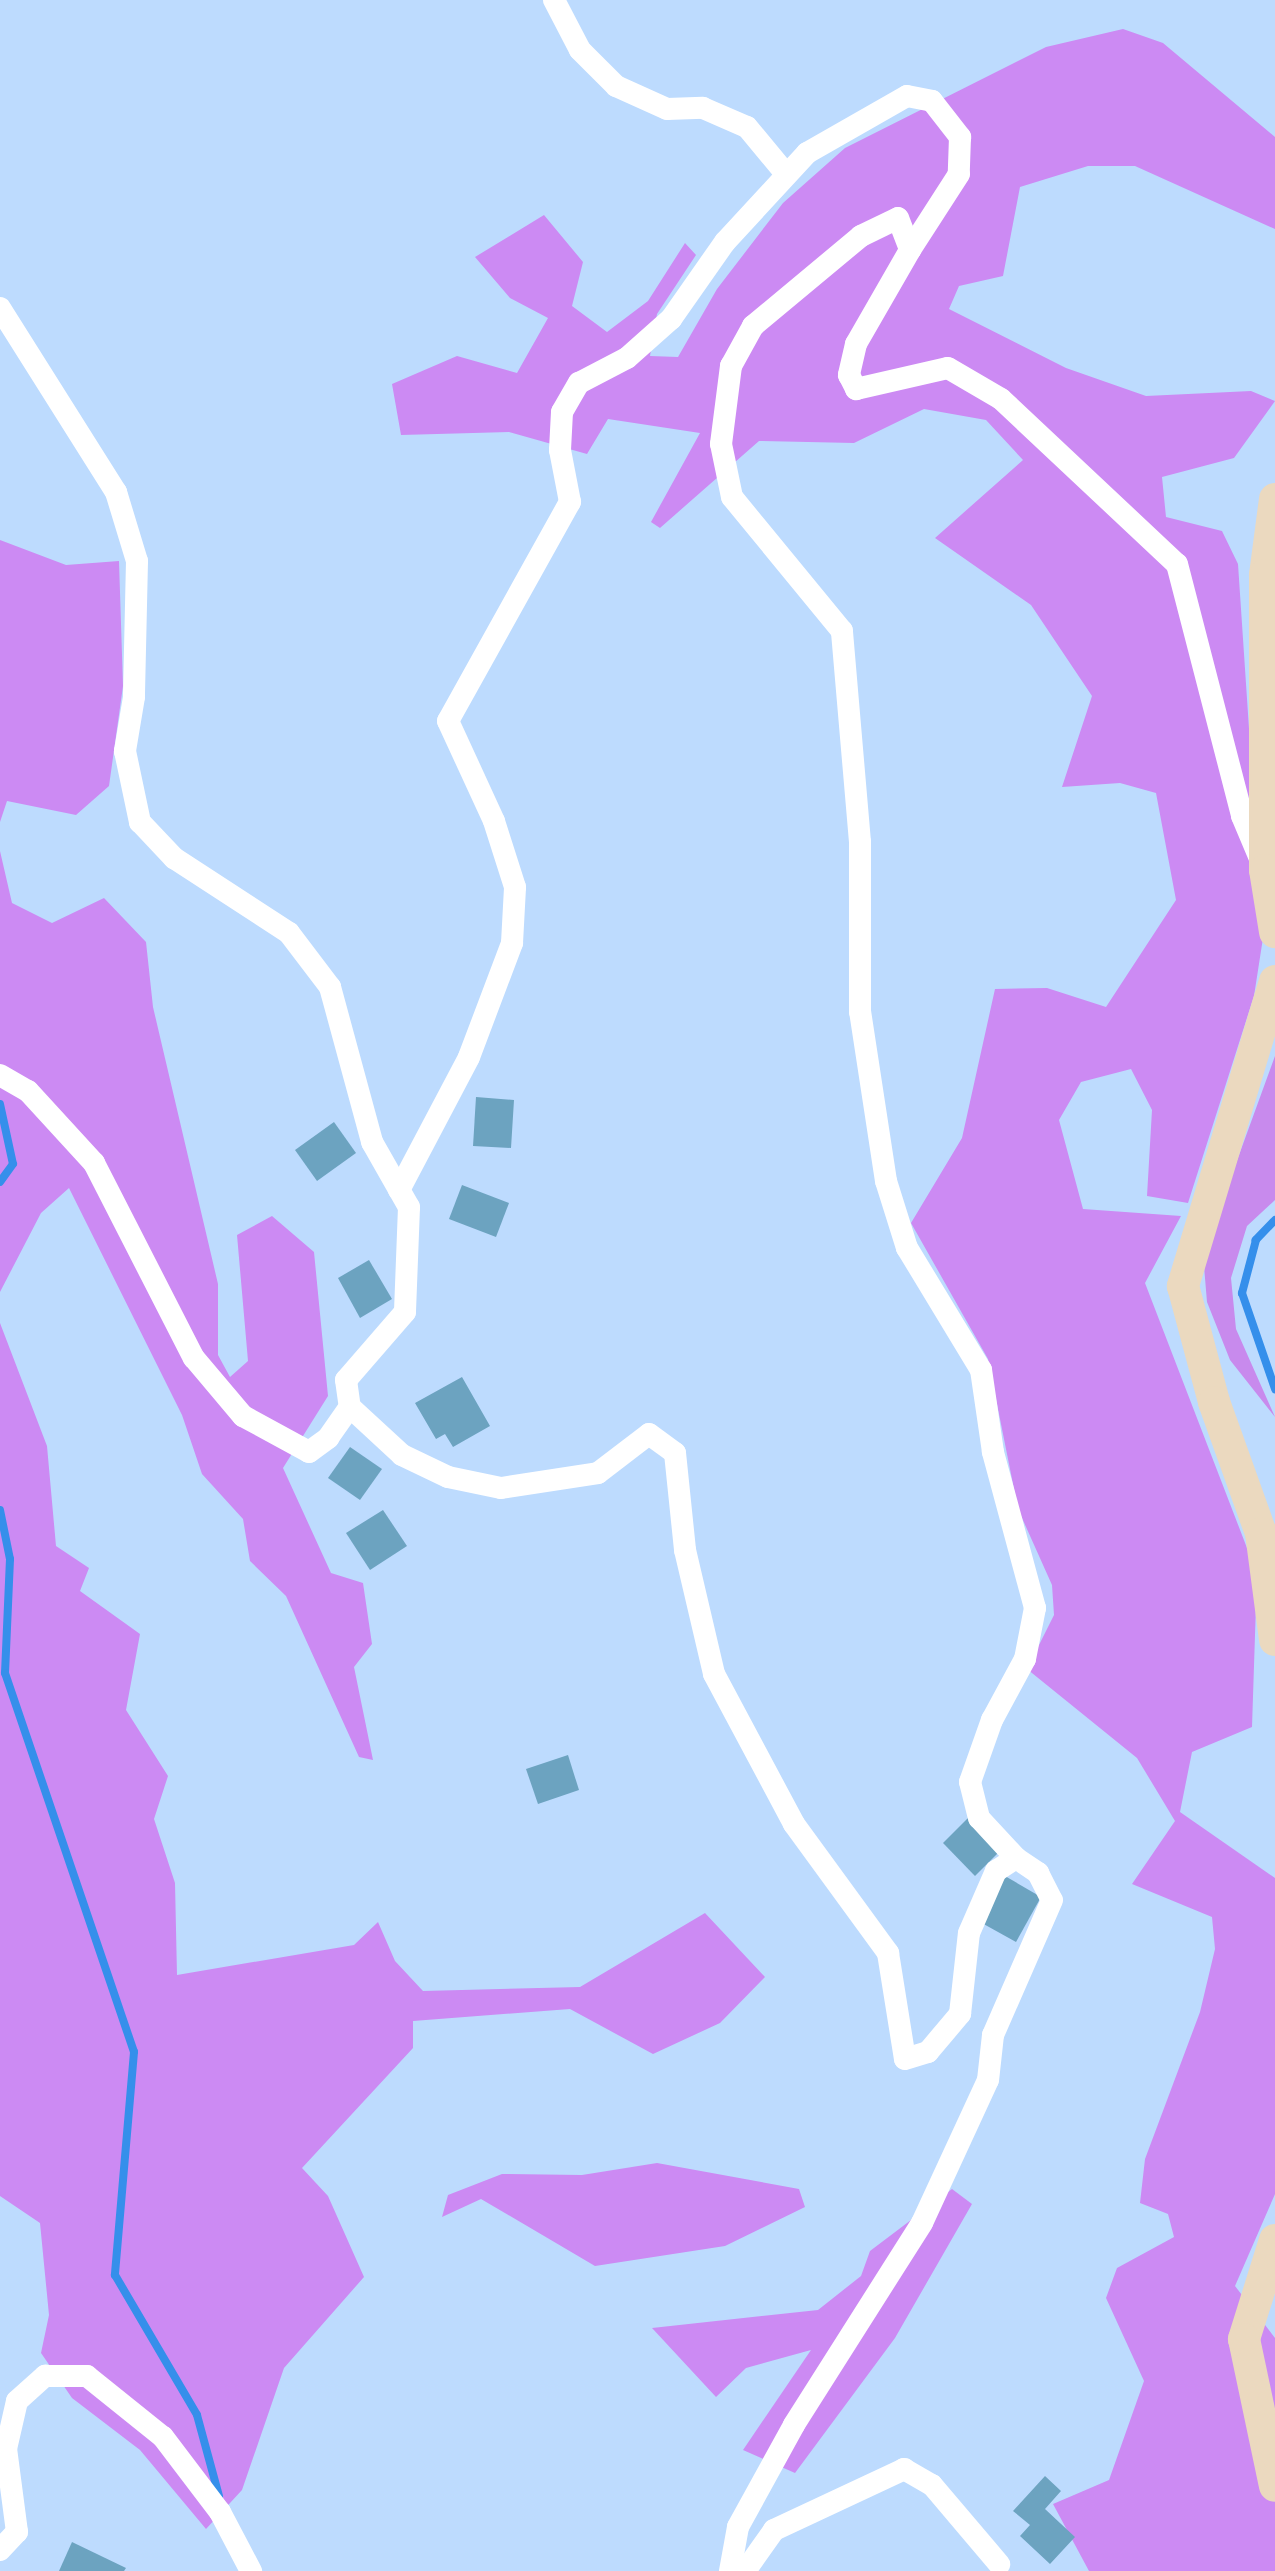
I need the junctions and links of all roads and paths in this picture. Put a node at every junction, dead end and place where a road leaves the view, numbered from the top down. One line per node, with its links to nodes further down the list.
1 (554, 0): 2 (street)
2 (786, 174): 3 (street); 10 (street)
3 (910, 250): 6 (street); 13 (street)
4 (0, 308): 10 (street)
5 (1275, 499): 6 (street)
6 (1266, 870): 7 (street)
7 (1275, 932)
8 (1275, 982): 12 (street)
9 (0, 1075): 11 (street)
10 (399, 1190): 11 (street)
11 (350, 1407): 13 (street)
12 (1275, 1640)
13 (1016, 1858): 19 (street)
14 (1275, 2240): 15 (street)
15 (1275, 2486)
16 (0, 2550): 18 (street)
17 (999, 2564): 20 (street)
18 (250, 2571)
19 (730, 2571)
20 (745, 2571)

